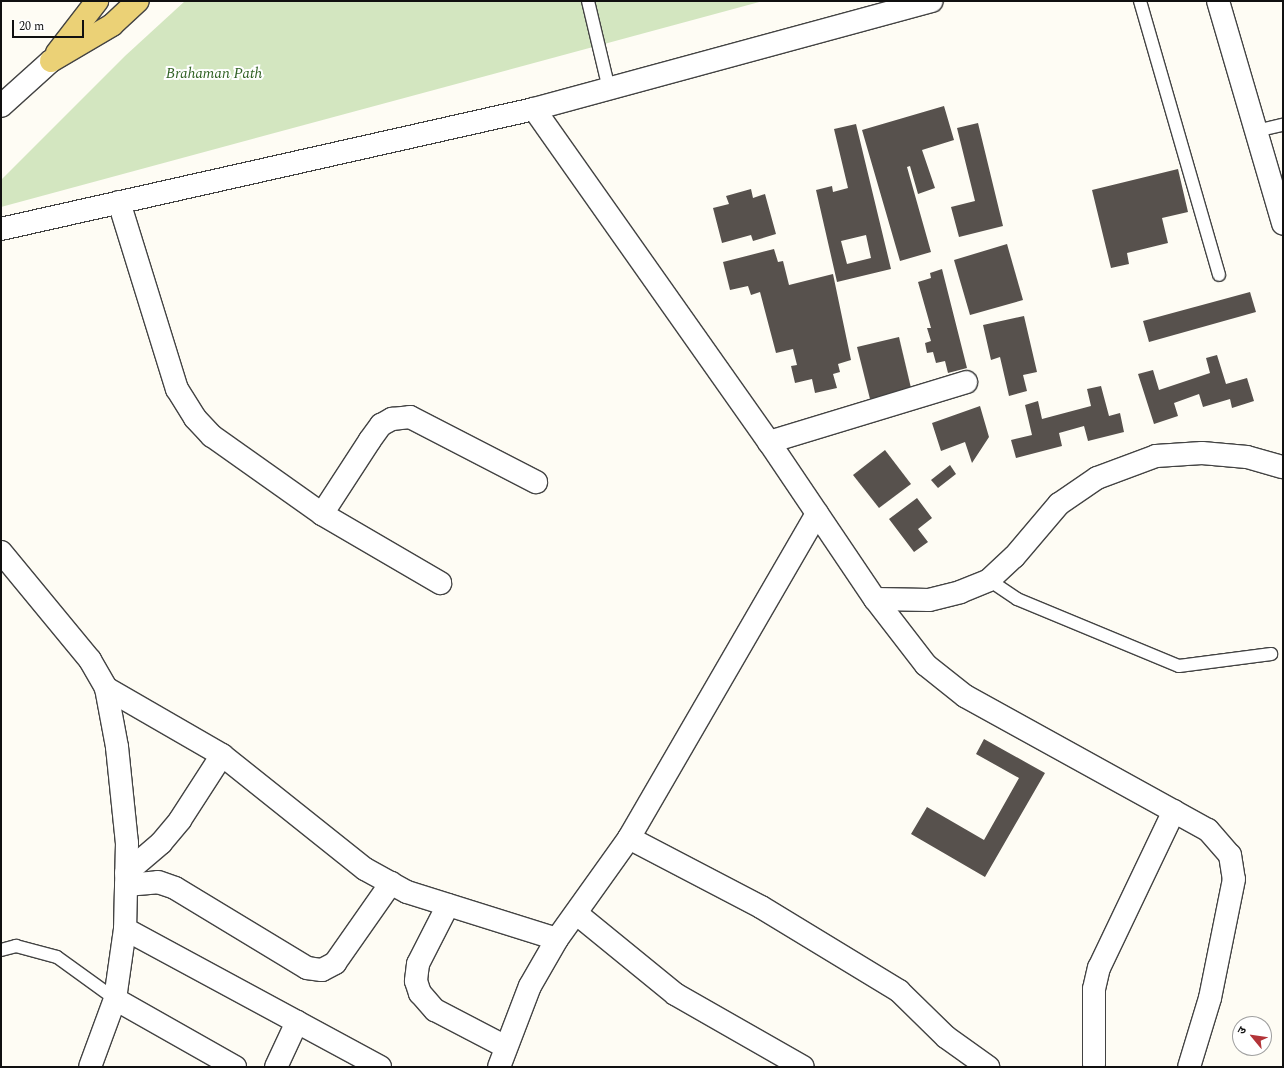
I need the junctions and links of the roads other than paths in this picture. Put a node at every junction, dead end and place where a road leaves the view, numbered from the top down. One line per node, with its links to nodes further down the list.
1 (97, 1): 7 (main road)
2 (138, 1): 7 (main road)
3 (588, 1): 8 (lane)
4 (932, 1): 8 (street)
5 (1140, 1): 16 (lane)
6 (1218, 1): 12 (street)
7 (51, 61): 9 (street)
8 (609, 89): 10 (street)
9 (1, 106)
10 (534, 109): 13 (street); 18 (street)
11 (1283, 125): 12 (lane)
12 (1256, 131): 14 (street)
13 (119, 202): 15 (street); 21 (street)
14 (1283, 224)
15 (1, 229)
16 (1219, 275)
17 (966, 382): 18 (street)
18 (769, 442): 22 (street)
19 (1283, 467): 24 (street)
20 (536, 482): 21 (street)
21 (322, 514): 25 (street)
22 (817, 514): 26 (street); 31 (street)
23 (1, 552): 28 (street)
24 (988, 580): 26 (street); 27 (lane)
25 (440, 584)
26 (875, 599): 30 (street)
27 (1271, 654)
28 (106, 688): 29 (street); 32 (street)
29 (222, 755): 32 (street); 33 (street)
30 (1174, 811): 42 (street); 49 (street)
31 (629, 838): 35 (street); 48 (street)
32 (126, 879): 33 (street); 36 (street)
33 (391, 883): 34 (street)
34 (448, 905): 37 (street); 41 (street)
35 (577, 914): 37 (street); 47 (street)
36 (125, 929): 39 (street); 40 (street)
37 (557, 940): 41 (street)
38 (1, 950): 39 (lane)
39 (115, 999): 43 (street); 44 (street)
40 (297, 1022): 45 (street); 46 (street)
41 (502, 1057)
42 (1094, 1064)
43 (90, 1067)
44 (235, 1067)
45 (276, 1067)
46 (380, 1067)
47 (803, 1067)
48 (988, 1067)
49 (1189, 1067)

